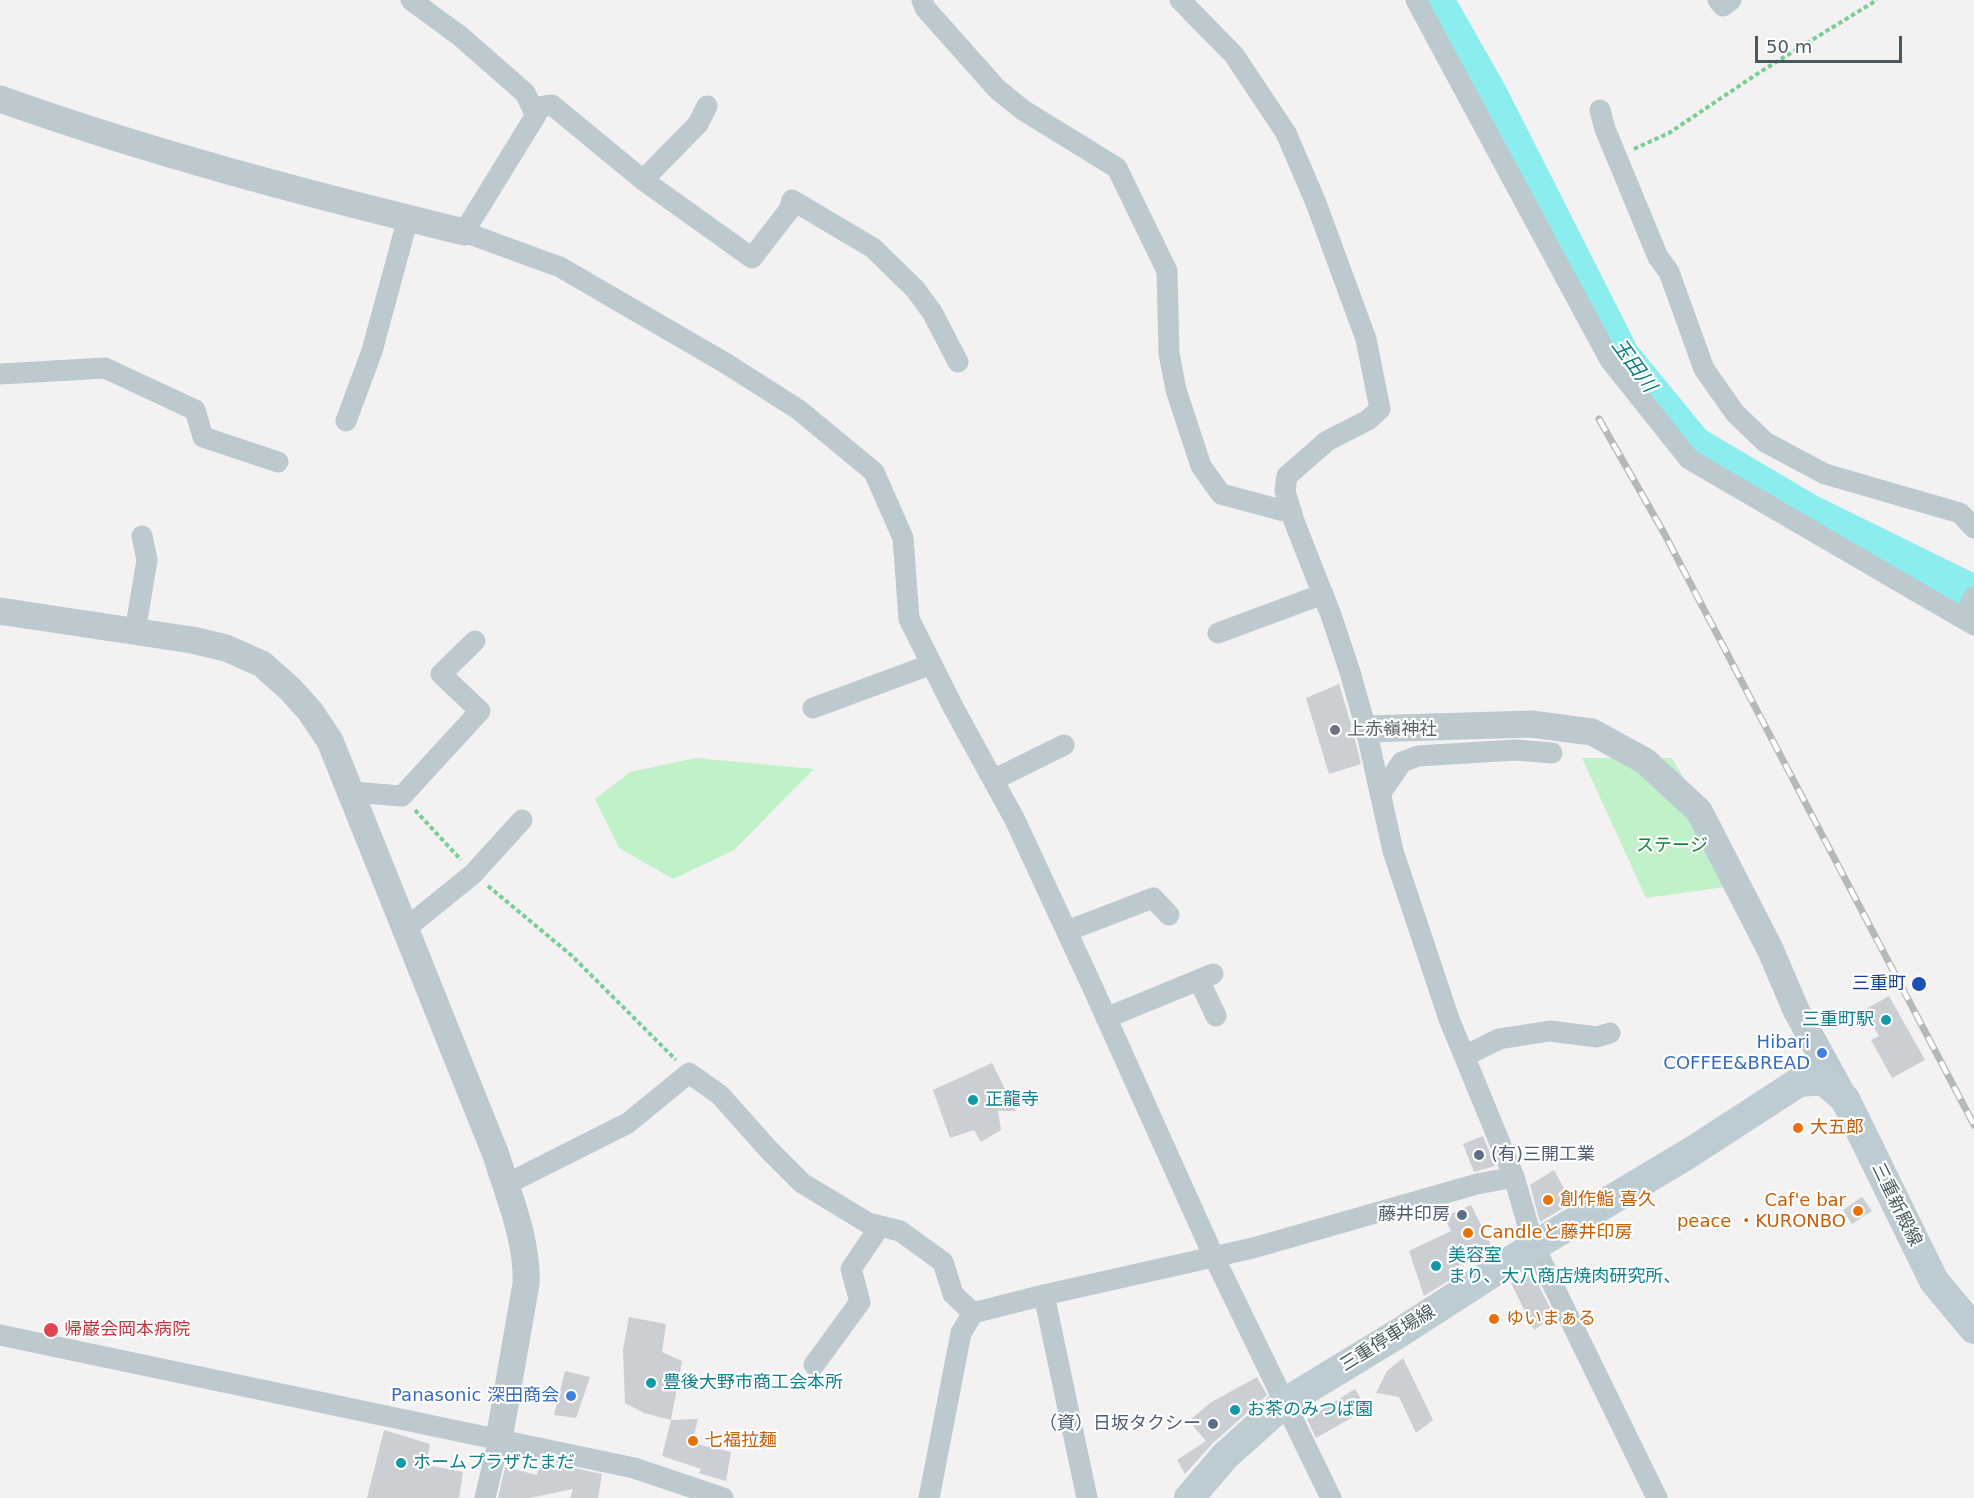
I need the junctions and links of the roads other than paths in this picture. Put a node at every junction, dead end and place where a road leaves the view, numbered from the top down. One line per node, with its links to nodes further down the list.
1 (411, 0): 9 (street)
2 (921, 0): 18 (street)
3 (1180, 0): 18 (street)
4 (1416, 0): 23 (street)
5 (1718, 0): 6 (street)
6 (1731, 0)
7 (0, 99): 12 (street)
8 (707, 106): 11 (street)
9 (532, 108): 11 (street); 13 (street)
10 (1600, 110): 19 (street)
11 (644, 180): 14 (street)
12 (408, 218): 13 (street); 16 (street)
13 (464, 232): 27 (street)
14 (958, 362)
15 (0, 374): 17 (street)
16 (346, 422)
17 (278, 462)
18 (1292, 513): 21 (street)
19 (1974, 528)
20 (142, 536): 24 (street)
21 (1323, 594): 25 (street); 29 (street)
22 (0, 611): 24 (street)
23 (1970, 612)
24 (135, 632): 33 (street)
25 (1218, 633)
26 (475, 641): 33 (street)
27 (932, 664): 28 (street); 32 (street)
28 (813, 708)
29 (1366, 729): 34 (street); 43 (street)
30 (1064, 745): 32 (street)
31 (1552, 753): 34 (street)
32 (993, 780): 38 (street)
33 (351, 792): 37 (street)
34 (1380, 794): 42 (street)
35 (522, 820): 37 (street)
36 (1169, 915): 38 (street)
37 (405, 929): 45 (street)
38 (1066, 931): 40 (street)
39 (1216, 1016): 40 (street)
40 (1106, 1018): 48 (street)
41 (1611, 1033): 42 (street)
42 (1465, 1056): 44 (street)
43 (1834, 1089): 47 (main road, 三重停車場線); 51 (main road, 三重新殿線)
44 (1514, 1177): 47 (street); 48 (street)
45 (505, 1185): 46 (street); 55 (street)
46 (880, 1226): 50 (street); 53 (street)
47 (1534, 1246): 54 (main road, 三重停車場線); 62 (street)
48 (1214, 1257): 49 (street); 54 (street)
49 (1044, 1295): 50 (street); 59 (street)
50 (973, 1313): 58 (street)
51 (1974, 1329)
52 (0, 1335): 55 (street)
53 (814, 1365)
54 (1284, 1403): 60 (main road, 三重停車場線); 61 (street)
55 (499, 1439): 56 (street); 57 (street)
56 (485, 1498)
57 (723, 1498)
58 (929, 1498)
59 (1087, 1498)
60 (1189, 1498)
61 (1331, 1498)
62 (1657, 1498)

